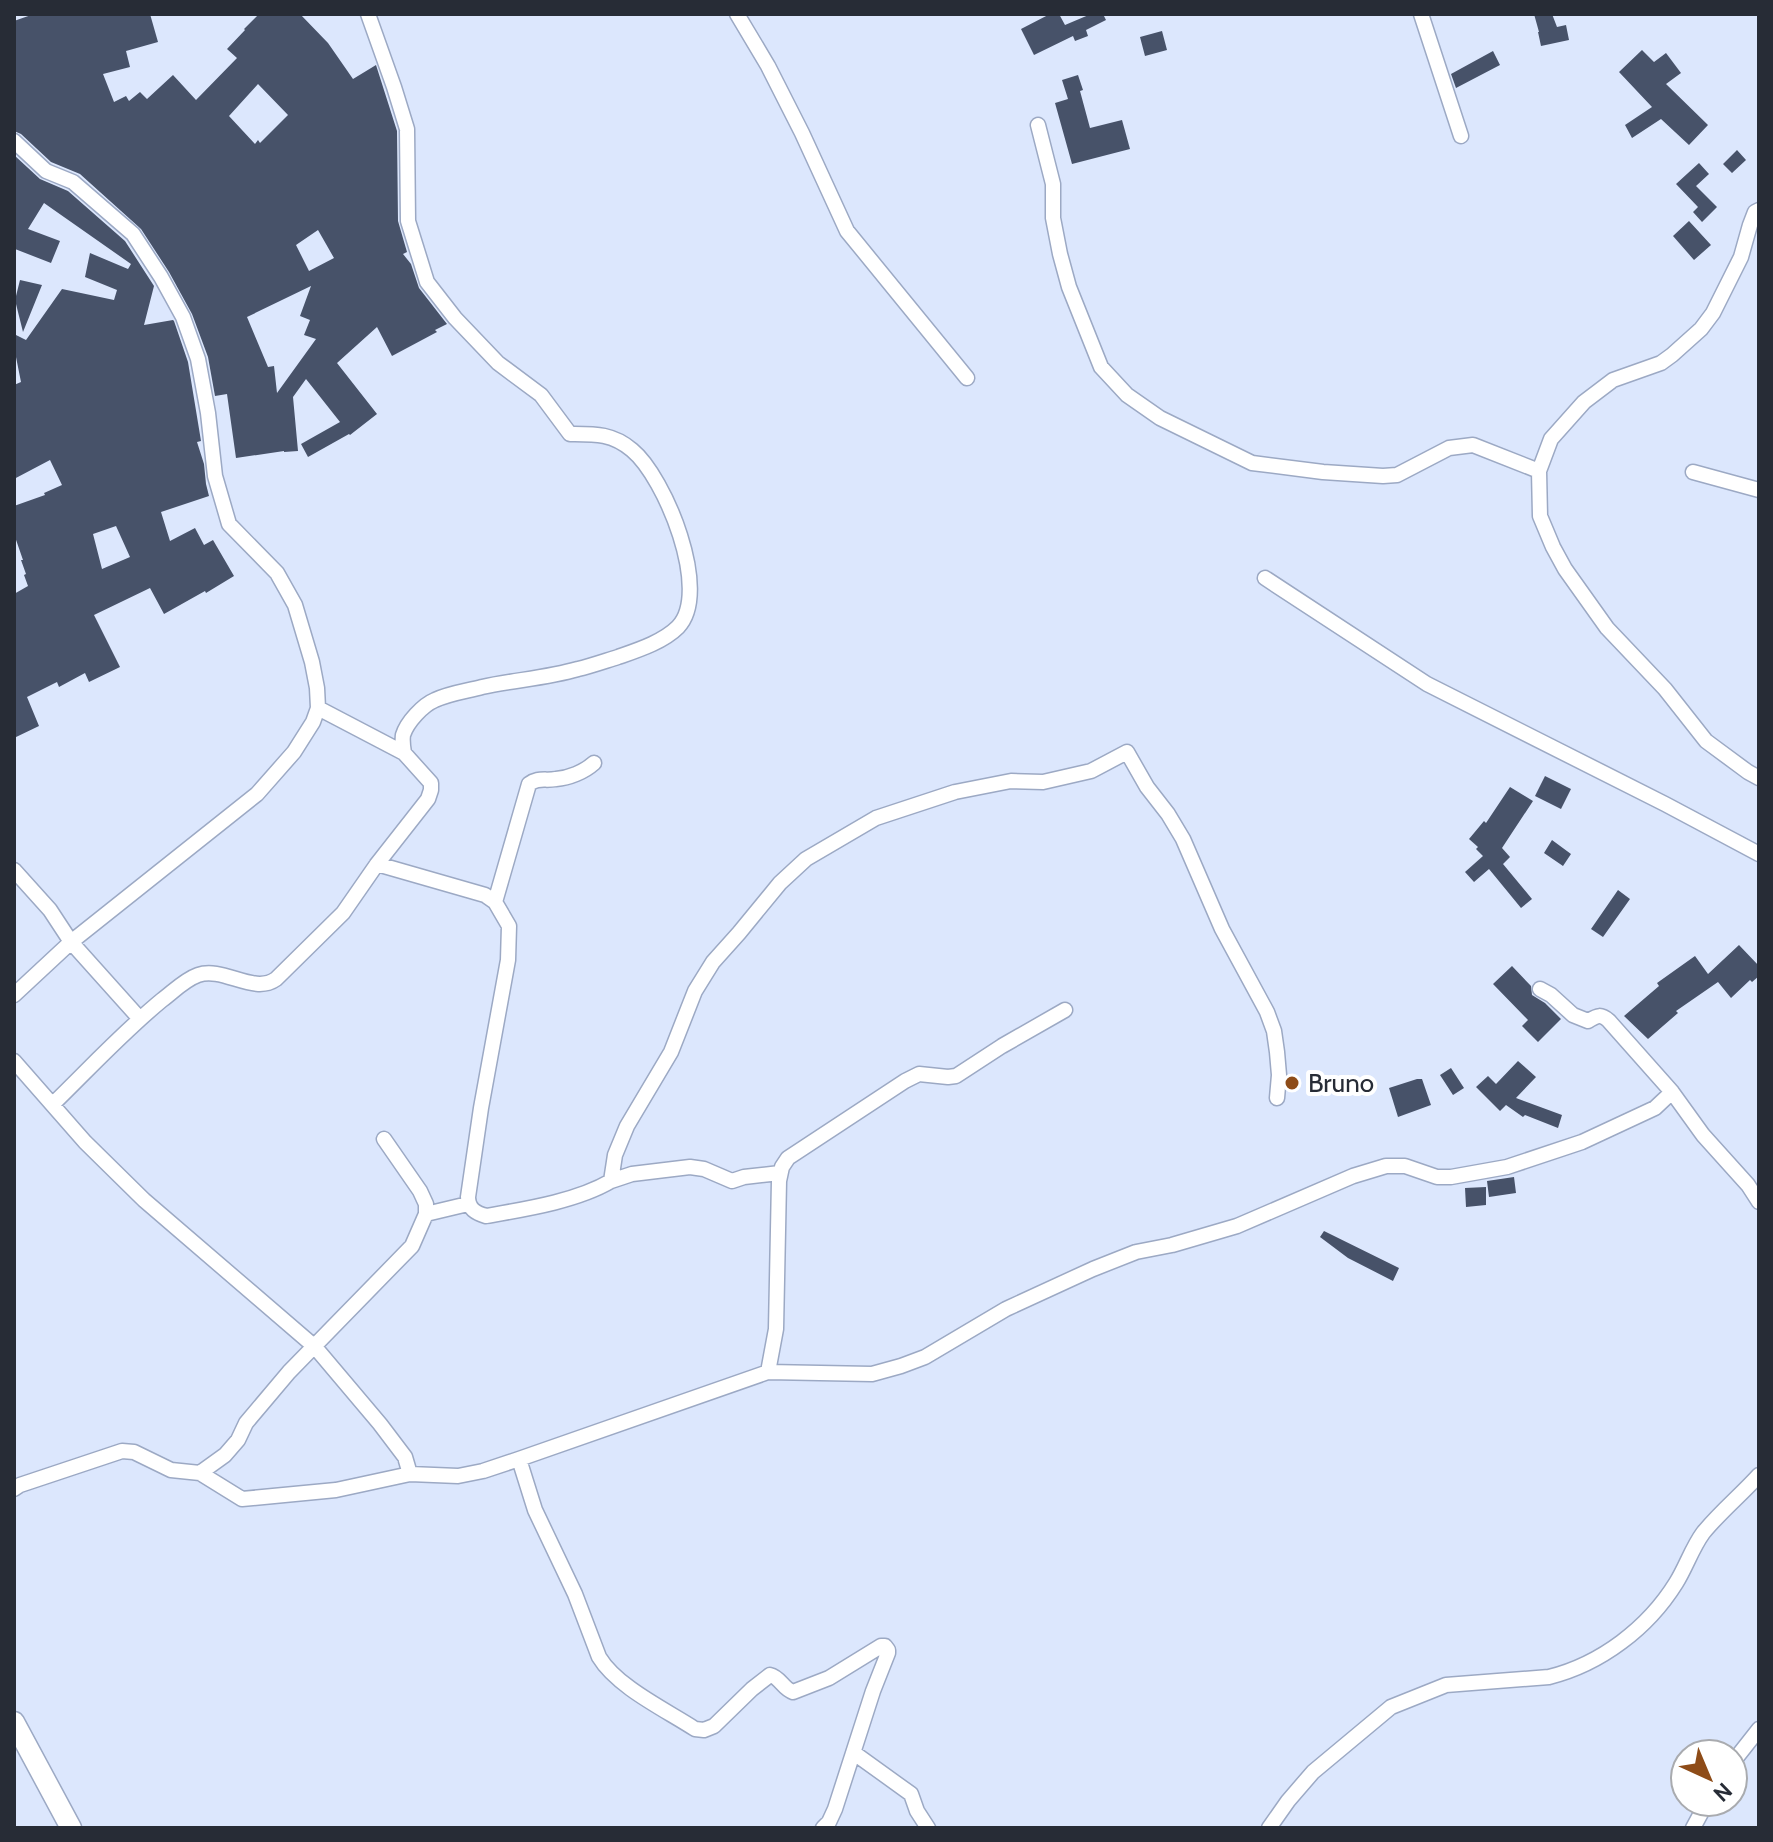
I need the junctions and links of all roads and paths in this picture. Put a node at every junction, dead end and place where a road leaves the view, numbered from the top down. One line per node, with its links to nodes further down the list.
1 (368, 14): 14 (street)
2 (737, 14): 8 (street)
3 (1421, 14): 5 (street)
4 (1038, 125): 9 (street)
5 (1461, 136)
6 (14, 141): 13 (street)
7 (1759, 210): 9 (street)
8 (967, 378)
9 (1539, 471): 16 (street)
10 (1693, 472): 11 (street)
11 (1759, 490)
12 (1265, 578): 17 (street)
13 (318, 708): 14 (street); 21 (street)
14 (404, 753): 18 (street)
15 (594, 763): 20 (street)
16 (1759, 778)
17 (1759, 854)
18 (377, 864): 20 (street); 25 (street)
19 (14, 870): 21 (street)
20 (495, 902): 34 (street)
21 (71, 942): 23 (street); 25 (street)
22 (1540, 989): 27 (street)
23 (14, 995)
24 (1065, 1010): 31 (street)
25 (140, 1019): 29 (street)
26 (14, 1061): 29 (street)
27 (1672, 1092): 33 (street); 37 (street)
28 (1277, 1098): 32 (street)
29 (53, 1104): 36 (street)
30 (384, 1139): 35 (street)
31 (780, 1173): 32 (street); 37 (street)
32 (611, 1181): 34 (street)
33 (1759, 1202)
34 (468, 1204): 35 (street)
35 (426, 1214): 36 (street)
36 (315, 1347): 39 (street); 40 (street)
37 (768, 1372): 38 (street)
38 (519, 1459): 40 (street); 44 (street)
39 (200, 1473): 40 (street); 42 (street)
40 (410, 1474)
41 (1759, 1475): 48 (street)
42 (14, 1489)
43 (14, 1722): 45 (main road)
44 (854, 1753): 46 (street); 47 (street)
45 (71, 1828)
46 (823, 1828)
47 (928, 1828)
48 (1269, 1828)

